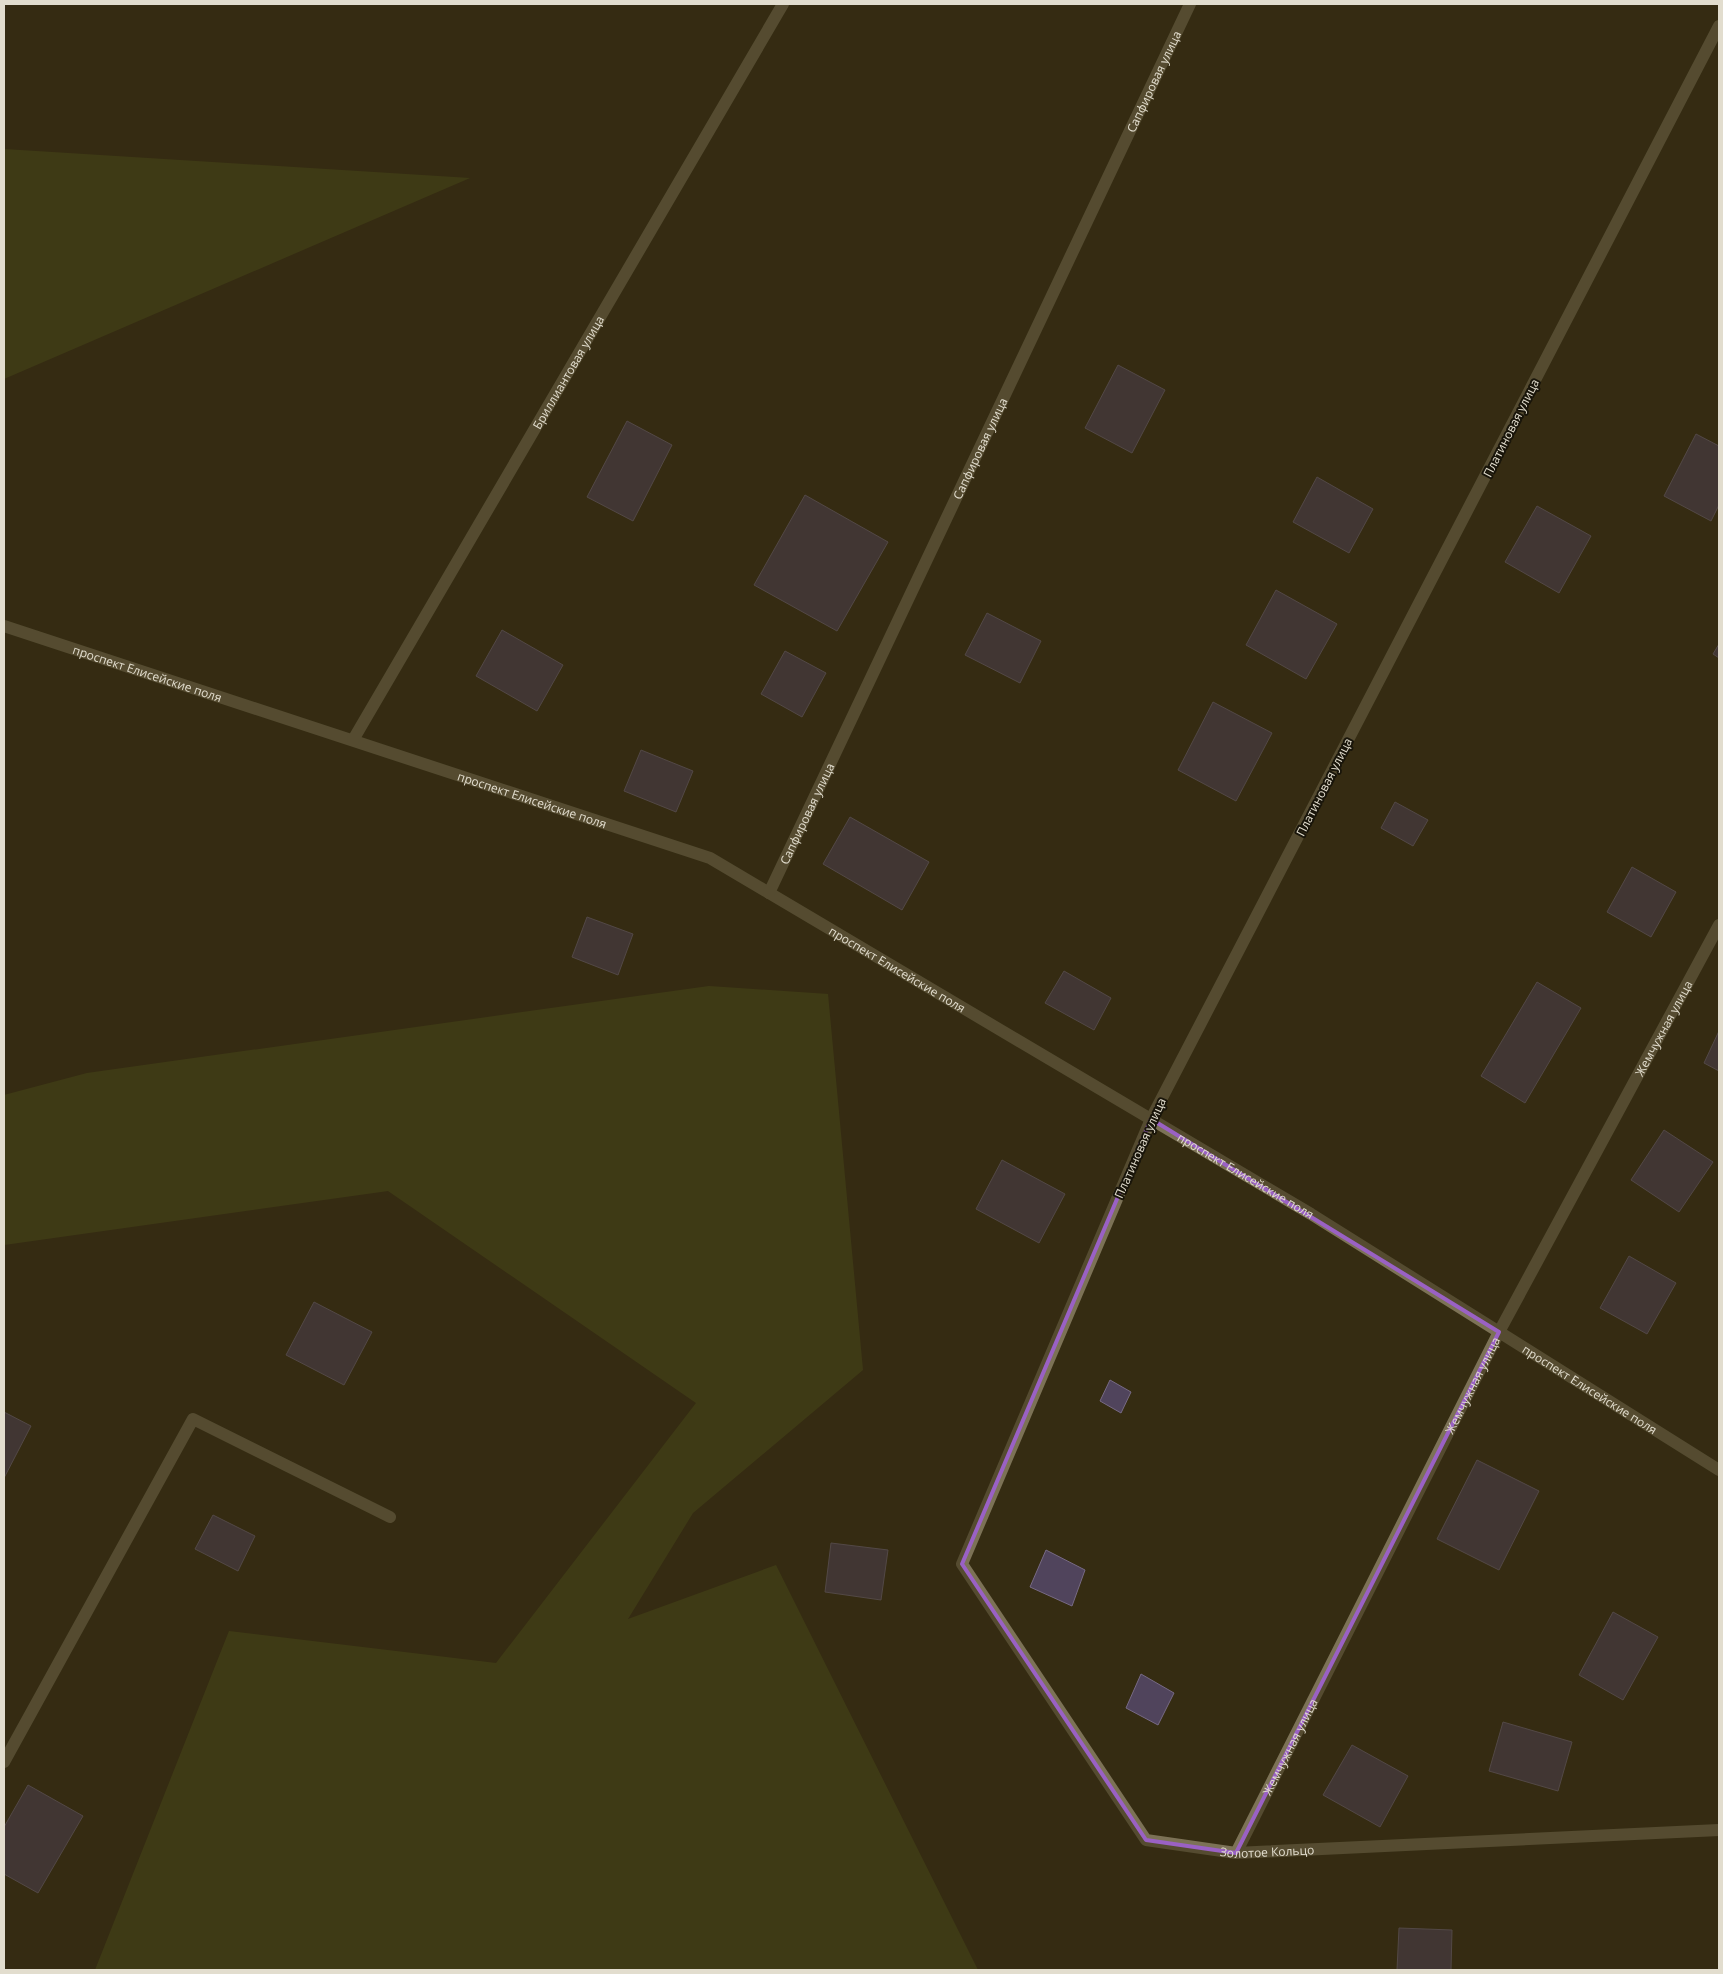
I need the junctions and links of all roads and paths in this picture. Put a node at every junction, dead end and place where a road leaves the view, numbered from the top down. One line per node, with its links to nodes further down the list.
1 (783, 4): 5 (street, Бриллиантовая улица)
2 (1190, 4): 6 (street, Сапфировая улица)
3 (1719, 26): 8 (street, Платиновая улица)
4 (4, 626): 5 (street, проспект Елисейские поля)
5 (353, 740): 6 (street, проспект Елисейские поля)
6 (769, 893): 8 (street, проспект Елисейские поля)
7 (1719, 925): 9 (street, Жемчужная улица)
8 (1151, 1119): 9 (street, проспект Елисейские поля); 12 (street, Платиновая улица)
9 (1500, 1332): 10 (street, проспект Елисейские поля); 15 (street, Жемчужная улица)
10 (1719, 1470)
11 (390, 1517): 13 (street)
12 (962, 1564): 15 (street, Золотое Кольцо)
13 (4, 1762)
14 (1719, 1830): 15 (street, Золотое Кольцо)
15 (1236, 1853)

